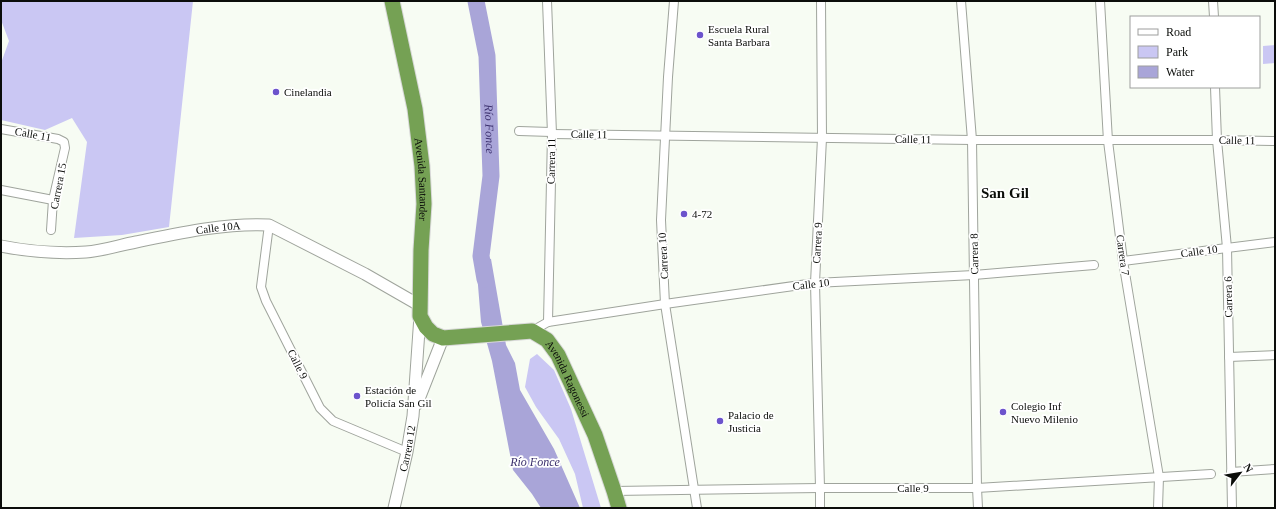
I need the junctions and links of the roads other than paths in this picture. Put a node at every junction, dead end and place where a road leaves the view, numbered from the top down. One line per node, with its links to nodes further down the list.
1 (392, 1): 32 (highway, Avenida Santander)
2 (546, 1): 12 (street, Carrera 11)
3 (674, 1): 13 (street, Carrera 10)
4 (821, 1): 14 (street, Carrera 9)
5 (961, 1): 15 (street, Carrera 8)
6 (1100, 1): 16 (street, Carrera 7)
7 (1213, 1): 8 (street)
8 (1214, 16)
9 (1216, 88): 17 (street, Carrera 6)
10 (1, 129): 19 (street, Calle 11)
11 (519, 131): 12 (street, Calle 11)
12 (551, 133): 13 (street, Calle 11); 33 (street, Carrera 11)
13 (666, 135): 14 (street, Calle 11); 31 (street, Carrera 10)
14 (822, 138): 15 (street, Calle 11); 30 (street, Carrera 9)
15 (972, 140): 16 (street, Calle 11); 29 (street, Carrera 8)
16 (1108, 140): 17 (street, Calle 11); 27 (street, Carrera 7)
17 (1217, 140): 18 (street, Calle 11); 26 (street, Carrera 6)
18 (1275, 141)
19 (64, 142): 21 (street, Carrera 15)
20 (1, 190): 21 (street)
21 (53, 200): 23 (street, Carrera 15)
22 (269, 225): 25 (street, Calle 10A); 32 (street, Calle 10A); 39 (street, Calle 9)
23 (51, 230)
24 (1275, 242): 26 (street, Calle 10)
25 (1, 246)
26 (1227, 248): 27 (street, Calle 10); 37 (street, Carrera 6)
27 (1124, 261): 43 (street, Carrera 7)
28 (1094, 265): 29 (street, Calle 10)
29 (974, 275): 30 (street, Calle 10); 45 (street, Carrera 8)
30 (815, 283): 31 (street, Calle 10); 44 (street, Carrera 9)
31 (665, 304): 33 (street, Calle 10); 46 (street, Carrera 10)
32 (420, 310): 35 (highway); 38 (street, Carrera 12)
33 (548, 322): 34 (street, Calle 10)
34 (526, 331): 35 (highway); 47 (highway, Avenida Ragonessi)
35 (448, 338): 38 (street)
36 (1275, 354): 37 (street)
37 (1229, 357): 41 (street, Carrera 6)
38 (413, 416): 39 (street, Carrera 12)
39 (407, 452): 48 (street, Carrera 12)
40 (1275, 469): 41 (street)
41 (1231, 472): 54 (street, Carrera 6)
42 (1211, 474): 43 (street, Calle 9)
43 (1159, 477): 45 (street, Calle 9); 53 (street, Carrera 7)
44 (820, 488): 45 (street, Calle 9); 46 (street, Calle 9); 51 (street, Carrera 9)
45 (976, 488): 52 (street, Carrera 8)
46 (694, 489): 47 (street, Calle 9); 50 (street, Carrera 10)
47 (614, 491): 49 (highway, Avenida Ragonessi)
48 (394, 508)
49 (619, 508)
50 (697, 508)
51 (820, 508)
52 (978, 508)
53 (1158, 508)
54 (1232, 508)

